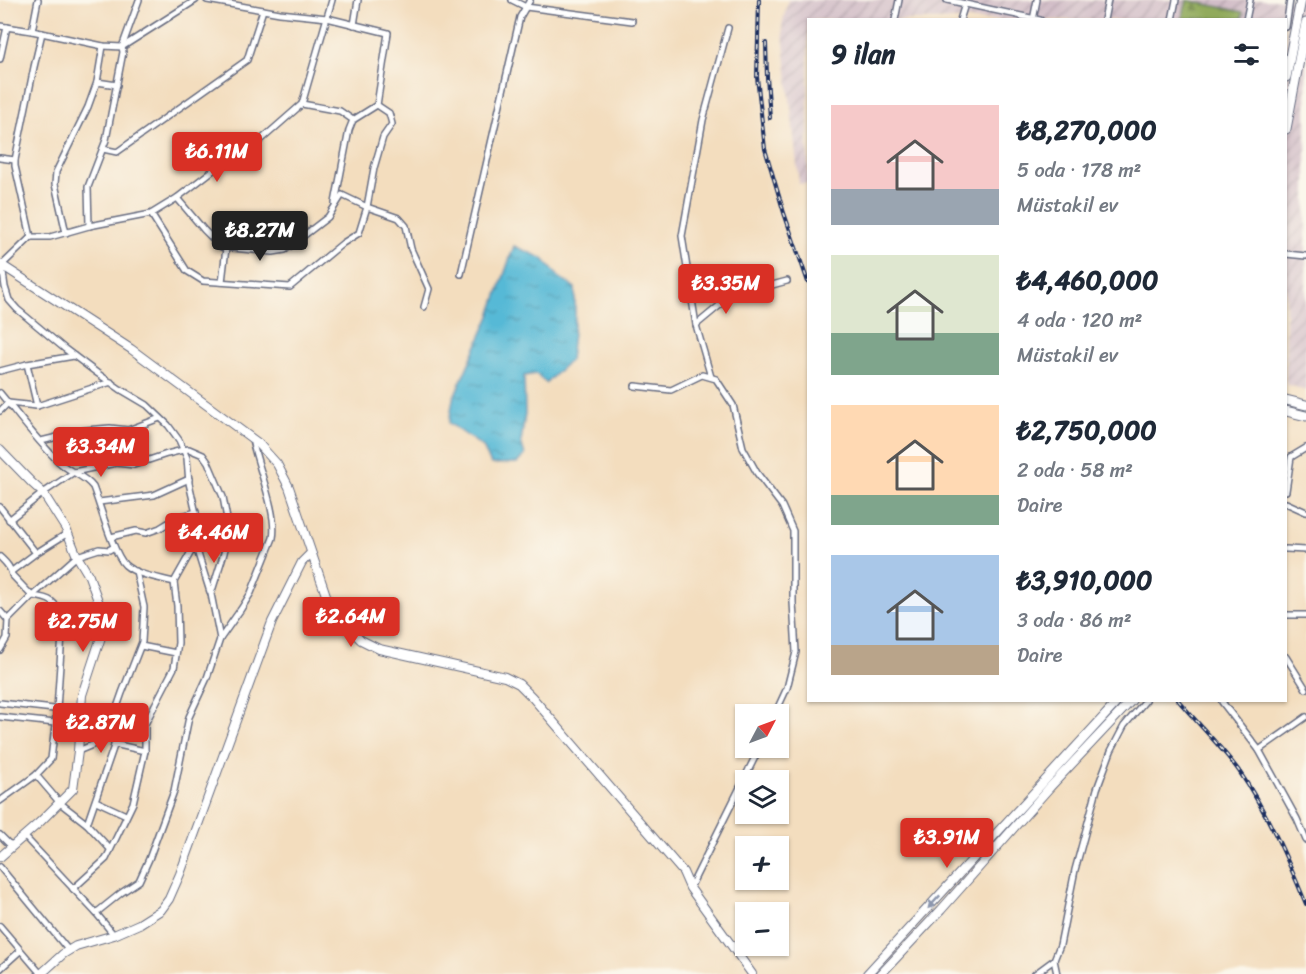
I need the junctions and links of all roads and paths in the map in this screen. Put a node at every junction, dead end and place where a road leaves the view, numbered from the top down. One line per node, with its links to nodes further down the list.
1 (38, 0): 35 (street)
2 (139, 0): 38 (street)
3 (196, 0): 38 (street)
4 (207, 0): 19 (street)
5 (332, 0): 20 (street)
6 (358, 0): 31 (street)
7 (513, 0): 18 (street)
8 (530, 0): 18 (street)
9 (899, 0): 21 (street)
10 (947, 0): 17 (street)
11 (1037, 0): 24 (street)
12 (1108, 0): 25 (street)
13 (1176, 0): 26 (street)
14 (1250, 0): 27 (street)
15 (1290, 0): 28 (street)
16 (1301, 0): 40 (main road)
17 (964, 2): 22 (street); 23 (street)
18 (526, 7): 29 (street); 61 (street)
19 (263, 10): 20 (street); 47 (street)
20 (327, 18): 31 (street); 43 (street)
21 (895, 18)
22 (960, 18)
23 (1029, 18)
24 (1033, 18)
25 (1104, 18)
26 (1173, 18)
27 (1246, 18)
28 (1287, 20)
29 (632, 21)
30 (1306, 23): 46 (main road)
31 (354, 25): 44 (street)
32 (0, 26): 33 (street)
33 (7, 27): 35 (street); 39 (street)
34 (728, 28): 67 (street)
35 (32, 31): 36 (street)
36 (42, 33): 37 (street); 49 (street)
37 (103, 46): 38 (street); 41 (street)
38 (122, 47): 42 (street)
39 (0, 59)
40 (1287, 59)
41 (97, 82): 42 (street); 55 (street)
42 (117, 85): 47 (street)
43 (302, 104): 45 (street); 50 (street)
44 (377, 105): 45 (street); 52 (street)
45 (353, 120): 51 (street)
46 (1287, 124)
47 (103, 149): 54 (street)
48 (0, 158): 49 (street)
49 (15, 160): 56 (street)
50 (177, 198): 53 (street); 57 (street)
51 (334, 207): 52 (street); 57 (street)
52 (367, 207): 63 (street); 66 (street)
53 (151, 214): 54 (street); 63 (street)
54 (89, 226): 55 (street)
55 (66, 233): 56 (street)
56 (31, 237): 60 (street)
57 (226, 248): 63 (street)
58 (1287, 254): 59 (street)
59 (1306, 256)
60 (1, 264): 64 (street); 83 (main road)
61 (461, 274)
62 (787, 281): 67 (street)
63 (222, 282)
64 (8, 297): 65 (street); 68 (street)
65 (0, 303)
66 (424, 307)
67 (696, 325): 71 (street)
68 (74, 356): 69 (street); 72 (street)
69 (27, 364): 70 (street); 78 (street)
70 (0, 371)
71 (711, 377): 73 (street); 128 (street)
72 (111, 382): 78 (street); 82 (street)
73 (636, 386)
74 (0, 393): 76 (street)
75 (1287, 399): 77 (main road)
76 (8, 403): 78 (street); 79 (street); 84 (street)
77 (1303, 404)
78 (37, 406)
79 (0, 411)
80 (1289, 413): 81 (main road)
81 (1306, 416)
82 (160, 418): 84 (street); 87 (street)
83 (252, 439): 105 (main road); 117 (street)
84 (41, 441): 88 (street)
85 (1306, 448): 90 (street)
86 (0, 450): 91 (main road)
87 (183, 450): 88 (street); 89 (street); 111 (street)
88 (74, 472): 91 (street); 92 (street)
89 (189, 479): 92 (street); 95 (street)
90 (1287, 484)
91 (43, 493): 97 (street); 98 (main road)
92 (99, 502): 99 (street)
93 (1287, 503): 96 (street)
94 (0, 507): 97 (street)
95 (196, 512): 99 (street); 100 (street)
96 (1306, 512)
97 (9, 520): 104 (street)
98 (68, 533): 104 (street); 106 (main road)
99 (111, 537): 101 (street)
100 (194, 541): 110 (street); 111 (street)
101 (114, 547): 106 (street); 109 (street)
102 (1287, 549): 103 (street)
103 (1306, 550)
104 (36, 553): 108 (street)
105 (311, 553): 153 (main road); 157 (main road)
106 (77, 556): 112 (street); 130 (main road)
107 (0, 557): 108 (street)
108 (12, 571): 112 (street)
109 (136, 571): 110 (street); 118 (street)
110 (174, 582): 120 (street)
111 (211, 594): 117 (street)
112 (32, 596): 116 (street); 129 (street)
113 (0, 611): 116 (street)
114 (1287, 615): 115 (street)
115 (1306, 615)
116 (8, 620): 119 (street)
117 (220, 639): 155 (street)
118 (141, 646): 120 (street); 134 (street)
119 (0, 650)
120 (176, 653): 138 (street)
121 (1287, 659): 122 (street)
122 (1306, 689)
123 (1117, 702): 164 (main road, one-way to 164)
124 (1130, 702): 165 (main road)
125 (1144, 702): 160 (street)
126 (1222, 702): 136 (street)
127 (0, 703): 129 (street)
128 (780, 704)
129 (57, 709): 130 (street); 133 (street)
130 (81, 712): 137 (main road)
131 (0, 717): 133 (street)
132 (1306, 717): 136 (street)
133 (55, 723): 140 (street)
134 (114, 736): 135 (street); 137 (street)
135 (114, 744): 138 (street); 142 (street)
136 (1259, 750): 148 (street)
137 (78, 751): 143 (main road)
138 (145, 751): 144 (street)
139 (755, 758): 153 (street)
140 (36, 775): 141 (street); 143 (street)
141 (0, 801)
142 (96, 801): 144 (street); 145 (street)
143 (60, 803): 145 (street); 147 (main road)
144 (126, 815): 150 (street)
145 (87, 825): 150 (street)
146 (0, 835): 149 (street)
147 (24, 836): 149 (main road); 154 (street)
148 (1306, 840)
149 (14, 845): 151 (main road)
150 (110, 849): 154 (street)
151 (0, 857)
152 (0, 867): 159 (street)
153 (690, 888): 163 (main road)
154 (73, 889): 155 (street)
155 (96, 912): 157 (street)
156 (1, 930): 158 (street)
157 (114, 935): 159 (main road)
158 (20, 951): 161 (street); 162 (street)
159 (69, 951): 162 (main road)
160 (1054, 960): 166 (street); 167 (street)
161 (0, 969)
162 (41, 974)
163 (752, 974)
164 (867, 974)
165 (881, 974)
166 (1035, 974)
167 (1057, 974)

